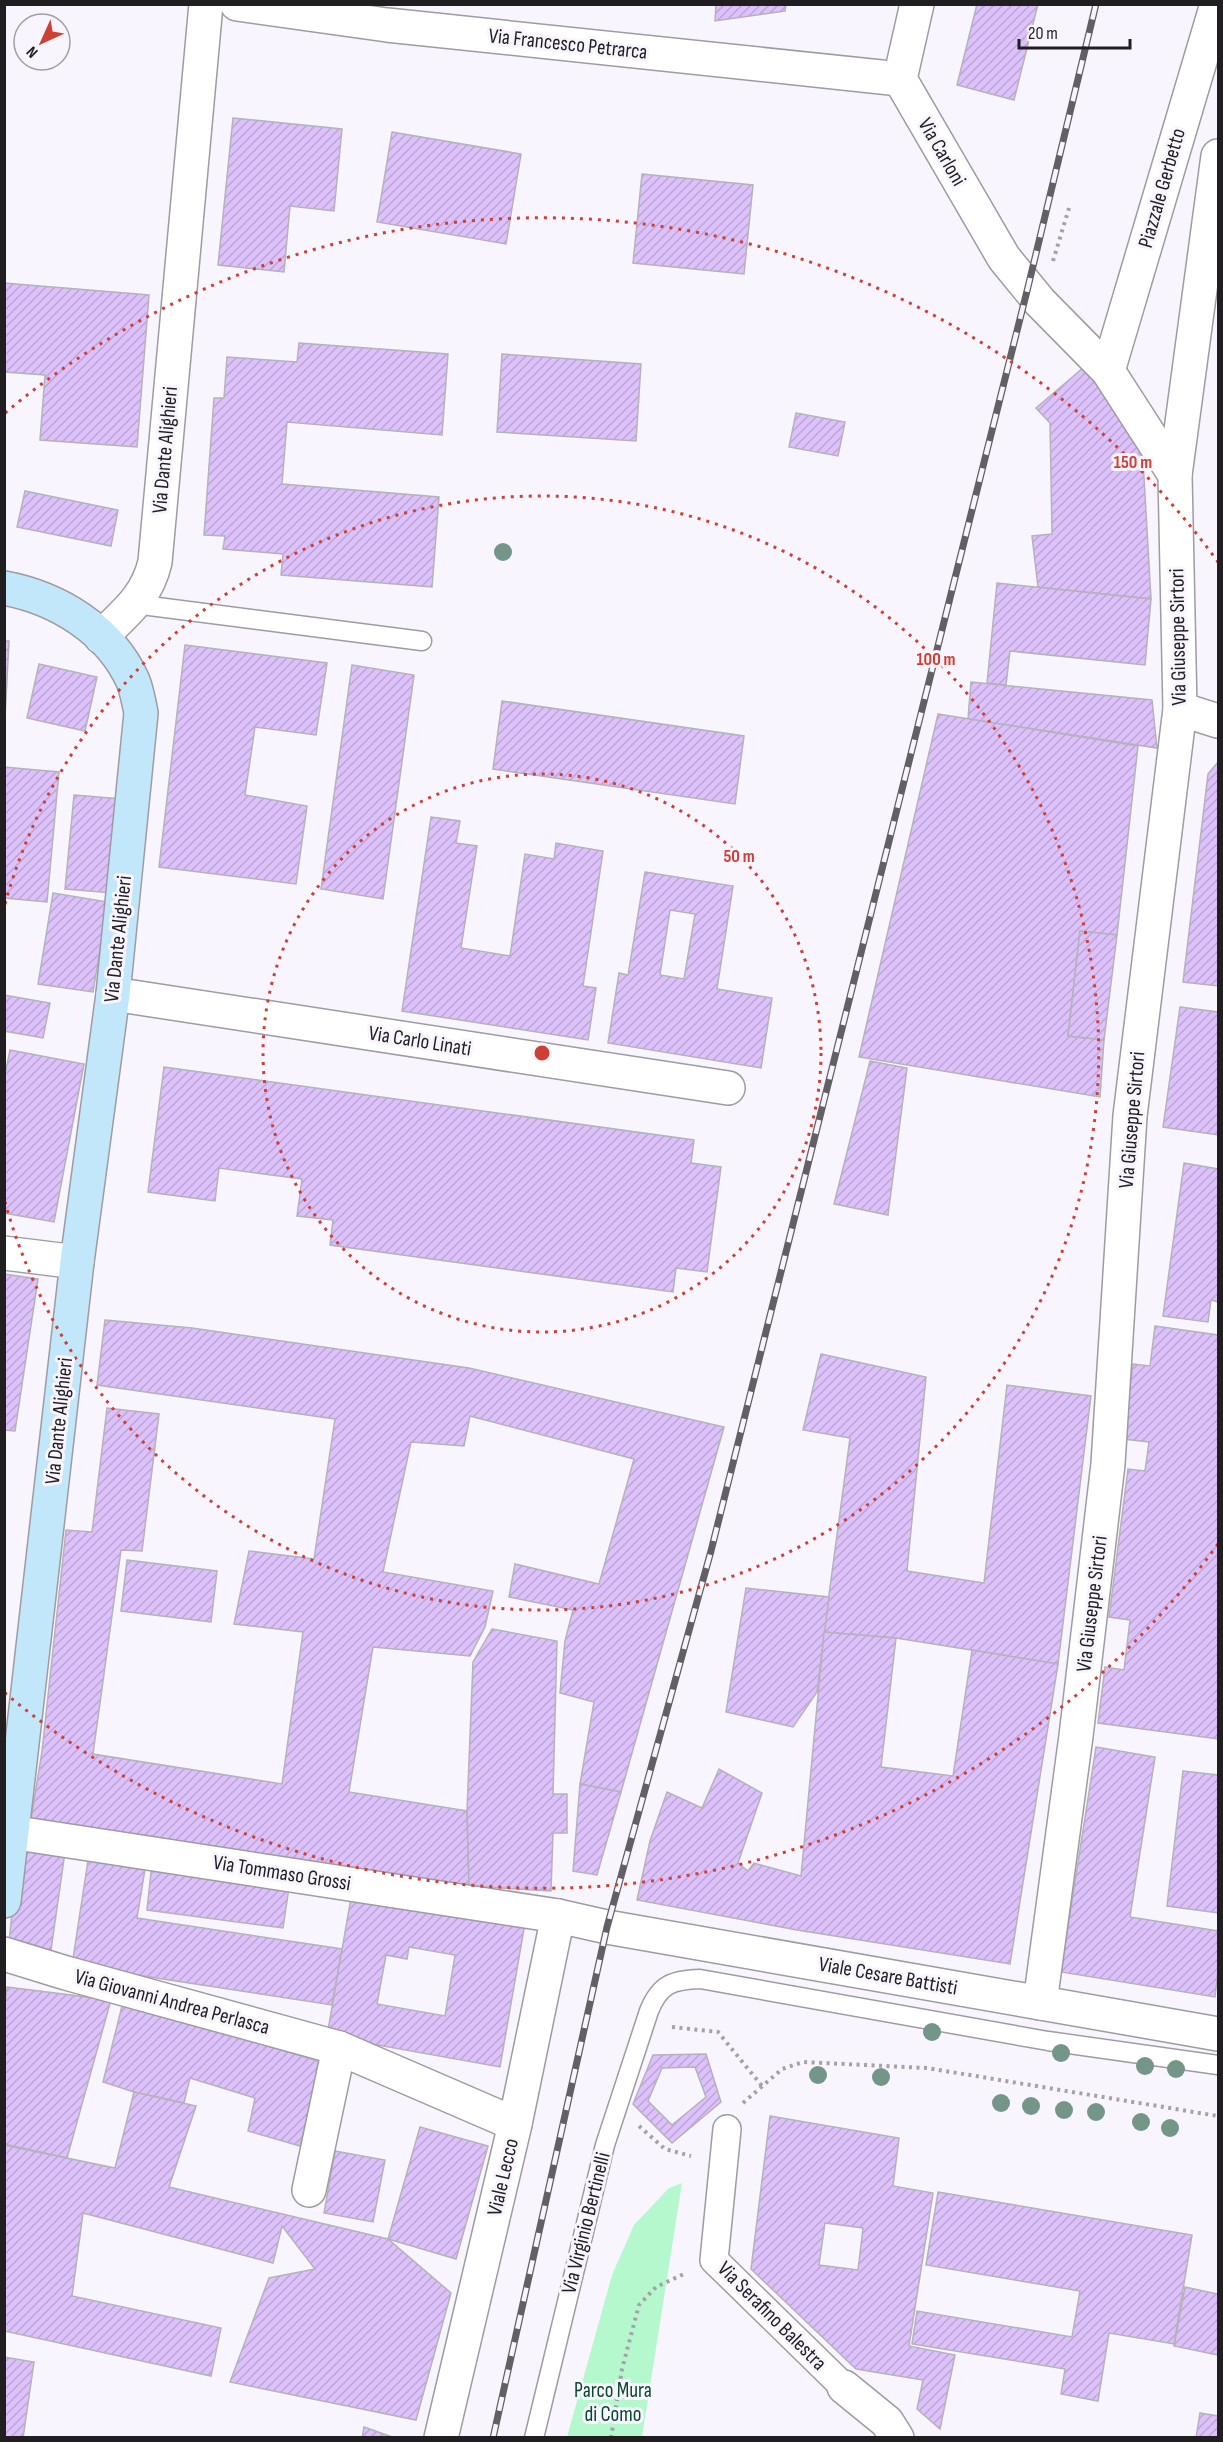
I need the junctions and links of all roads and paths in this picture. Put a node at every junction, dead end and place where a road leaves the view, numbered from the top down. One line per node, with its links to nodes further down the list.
1 (206, 4): 12 (street, Via Dante Alighieri)
2 (237, 4): 5 (street, Via Francesco Petrarca)
3 (917, 4): 5 (street)
4 (1216, 4): 9 (street, Piazzale Gerbetto)
5 (900, 79): 8 (street, Via Carloni)
6 (1218, 156): 10 (street)
7 (1069, 208): 8 (path)
8 (1034, 294): 9 (street)
9 (1108, 371): 10 (street)
10 (1175, 475): 15 (street, Via Giuseppe Sirtori)
11 (4, 588): 13 (main road)
12 (134, 604): 13 (street, Via Dante Alighieri); 14 (lane)
13 (101, 637): 17 (main road, Via Dante Alighieri)
14 (422, 641)
15 (1180, 709): 16 (street); 25 (street, Via Giuseppe Sirtori)
16 (1218, 721)
17 (112, 994): 18 (street, Via Carlo Linati); 20 (main road, Via Dante Alighieri)
18 (728, 1088)
19 (4, 1253): 20 (street)
20 (77, 1262): 21 (main road, Via Dante Alighieri)
21 (9, 1831): 22 (main road, Via Dante Alighieri); 23 (street, Via Tommaso Grossi)
22 (4, 1901)
23 (558, 1916): 25 (street, Viale Cesare Battisti); 32 (street, Viale Lecco)
24 (4, 1954): 28 (street, Via Giovanni Andrea Perlasca)
25 (1040, 2002): 27 (street, Viale Cesare Battisti)
26 (649, 2012): 29 (lane, Viale Cesare Battisti); 30 (lane, Via Virginio Bertinelli); 31 (path)
27 (1218, 2034)
28 (339, 2048): 32 (street, Via Giovanni Andrea Perlasca); 35 (street)
29 (1218, 2064)
30 (618, 2106): 34 (path); 39 (lane, Via Virginio Bertinelli)
31 (1218, 2116)
32 (516, 2124): 38 (street, Viale Lecco)
33 (727, 2129): 34 (street, Via Serafino Balestra)
34 (724, 2165): 36 (street, Via Serafino Balestra)
35 (309, 2190)
36 (714, 2260): 37 (street, Via Serafino Balestra); 40 (path)
37 (844, 2387): 41 (street, Via Serafino Balestra)
38 (441, 2438)
39 (534, 2438)
40 (611, 2438)
41 (897, 2438)

